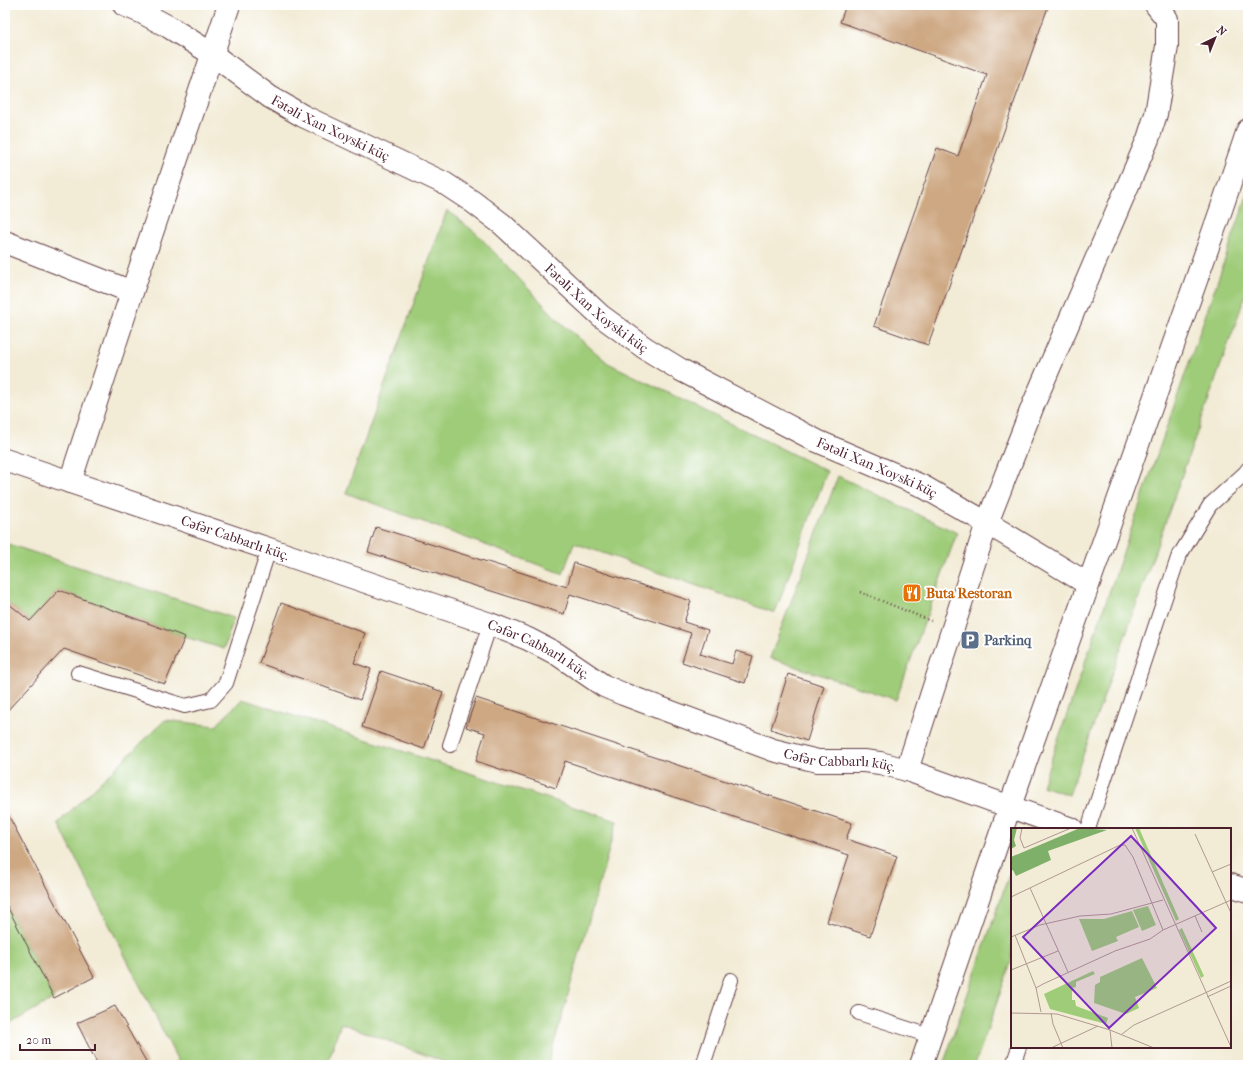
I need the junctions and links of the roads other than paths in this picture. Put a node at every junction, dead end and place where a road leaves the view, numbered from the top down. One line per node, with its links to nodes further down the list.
1 (124, 5): 4 (main road, Fətəli Xan Xoyski küç)
2 (229, 5): 4 (main road)
3 (1156, 5): 11 (main road)
4 (212, 54): 7 (main road); 11 (main road, Fətəli Xan Xoyski küç)
5 (1248, 130): 13 (main road)
6 (5, 242): 7 (main road)
7 (132, 292): 10 (main road)
8 (5, 460): 10 (main road, Cəfər Cabbarlı küç.)
9 (1248, 469): 20 (lane)
10 (70, 482): 12 (main road, Cəfər Cabbarlı küç.)
11 (986, 523): 13 (main road, Fətəli Xan Xoyski küç); 17 (main road)
12 (269, 549): 14 (main road, Cəfər Cabbarlı küç.); 15 (lane)
13 (1088, 584): 18 (main road)
14 (490, 624): 16 (lane); 17 (main road, Cəfər Cabbarlı küç.)
15 (78, 673)
16 (450, 745)
17 (906, 770): 18 (main road, Cəfər Cabbarlı küç.)
18 (1010, 806): 19 (main road, Cəfər Cabbarlı küç.); 25 (main road)
19 (1069, 828)
20 (1088, 828)
21 (1231, 885): 22 (main road)
22 (1248, 891)
23 (731, 980): 27 (lane)
24 (859, 1013): 25 (lane)
25 (930, 1036): 28 (main road)
26 (1019, 1048): 29 (lane)
27 (703, 1065)
28 (921, 1065)
29 (1013, 1065)

